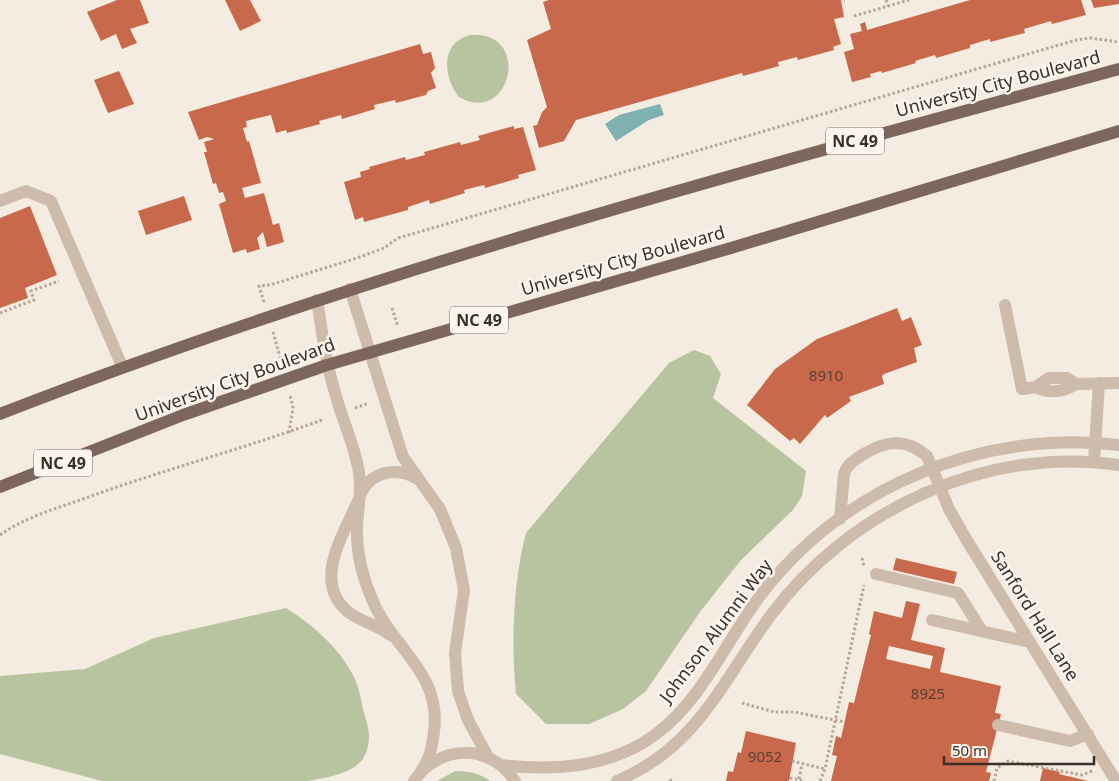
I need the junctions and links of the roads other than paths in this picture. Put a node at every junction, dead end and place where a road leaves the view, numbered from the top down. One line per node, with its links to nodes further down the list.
1 (1119, 69): 4 (main road, University City Boulevard / NC 49)
2 (1119, 131): 7 (main road, University City Boulevard / NC 49)
3 (0, 201): 9 (street)
4 (350, 289): 5 (main road, University City Boulevard / NC 49); 7 (street)
5 (317, 300): 8 (street); 9 (main road, University City Boulevard / NC 49)
6 (1005, 305): 10 (street)
7 (370, 352): 8 (main road, University City Boulevard / NC 49); 18 (street)
8 (327, 364): 19 (main road, University City Boulevard / NC 49); 21 (street)
9 (122, 366): 12 (main road, University City Boulevard / NC 49)
10 (1099, 383): 11 (street); 13 (street)
11 (1119, 383)
12 (0, 414)
13 (1095, 443): 14 (street, Johnson Alumni Way); 15 (street); 17 (street, Johnson Alumni Way)
14 (1119, 445)
15 (1094, 462): 16 (street, Johnson Alumni Way); 20 (street, Johnson Alumni Way)
16 (1119, 465)
17 (931, 468): 20 (street, Sanford Hall Lane); 22 (street, Johnson Alumni Way); 22 (street, Sanford Hall Lane)
18 (418, 478): 21 (street); 30 (street)
19 (0, 487)
20 (938, 487): 27 (street, Sanford Hall Lane); 34 (street, Johnson Alumni Way)
21 (359, 499): 26 (street); 26 (street)
22 (840, 519): 31 (street, Johnson Alumni Way)
23 (868, 574): 25 (street)
24 (932, 620): 25 (street)
25 (982, 632): 27 (street)
26 (398, 642): 32 (street)
27 (1030, 642): 29 (street, Sanford Hall Lane)
28 (998, 725): 29 (street)
29 (1088, 734): 35 (street, Sanford Hall Lane)
30 (488, 757): 31 (street); 32 (street)
31 (501, 765): 33 (street)
32 (416, 777)
33 (514, 781)
34 (616, 781)
35 (1116, 781)

